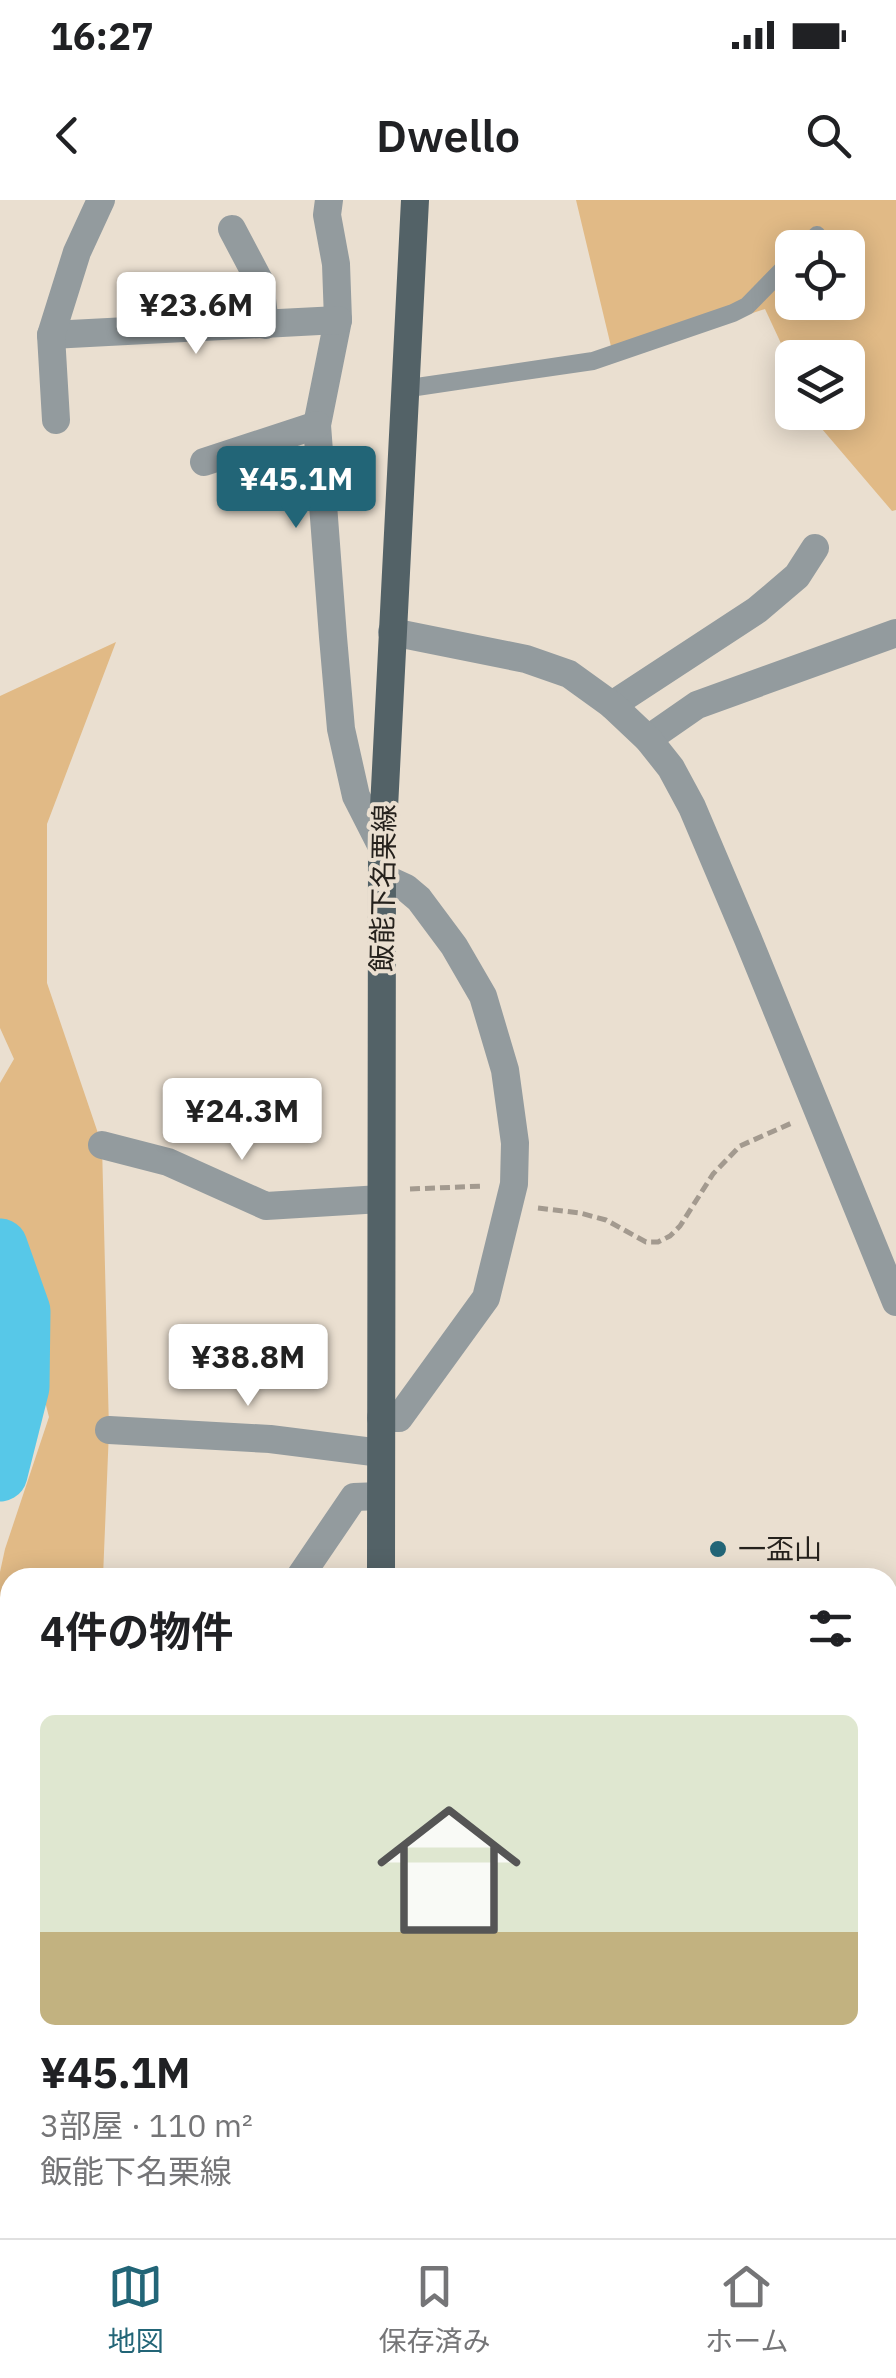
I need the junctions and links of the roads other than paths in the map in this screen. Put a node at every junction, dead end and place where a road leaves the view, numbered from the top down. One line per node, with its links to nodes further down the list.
1 (101, 200): 8 (street)
2 (329, 200): 6 (street)
3 (414, 200): 9 (main road, 飯能下名栗線)
4 (232, 229): 7 (street)
5 (775, 277): 9 (lane)
6 (338, 320): 7 (street); 11 (street)
7 (265, 325): 8 (street)
8 (51, 336): 10 (street)
9 (404, 388): 14 (main road, 飯能下名栗線)
10 (56, 420)
11 (317, 425): 12 (street); 18 (street)
12 (204, 462)
13 (815, 548): 16 (street)
14 (392, 632): 16 (street); 18 (main road, 飯能下名栗線)
15 (896, 633): 17 (street)
16 (612, 705): 17 (street)
17 (648, 739): 22 (street)
18 (382, 847): 19 (main road, 飯能下名栗線)
19 (382, 877): 21 (main road, 飯能下名栗線); 23 (street)
20 (102, 1145): 21 (street)
21 (382, 1195): 23 (main road, 飯能下名栗線)
22 (896, 1302)
23 (381, 1418): 25 (main road, 飯能下名栗線)
24 (109, 1430): 25 (street)
25 (381, 1453): 26 (main road, 飯能下名栗線)
26 (381, 1496): 27 (street); 28 (main road, 飯能下名栗線)
27 (305, 1568)
28 (381, 1568)

